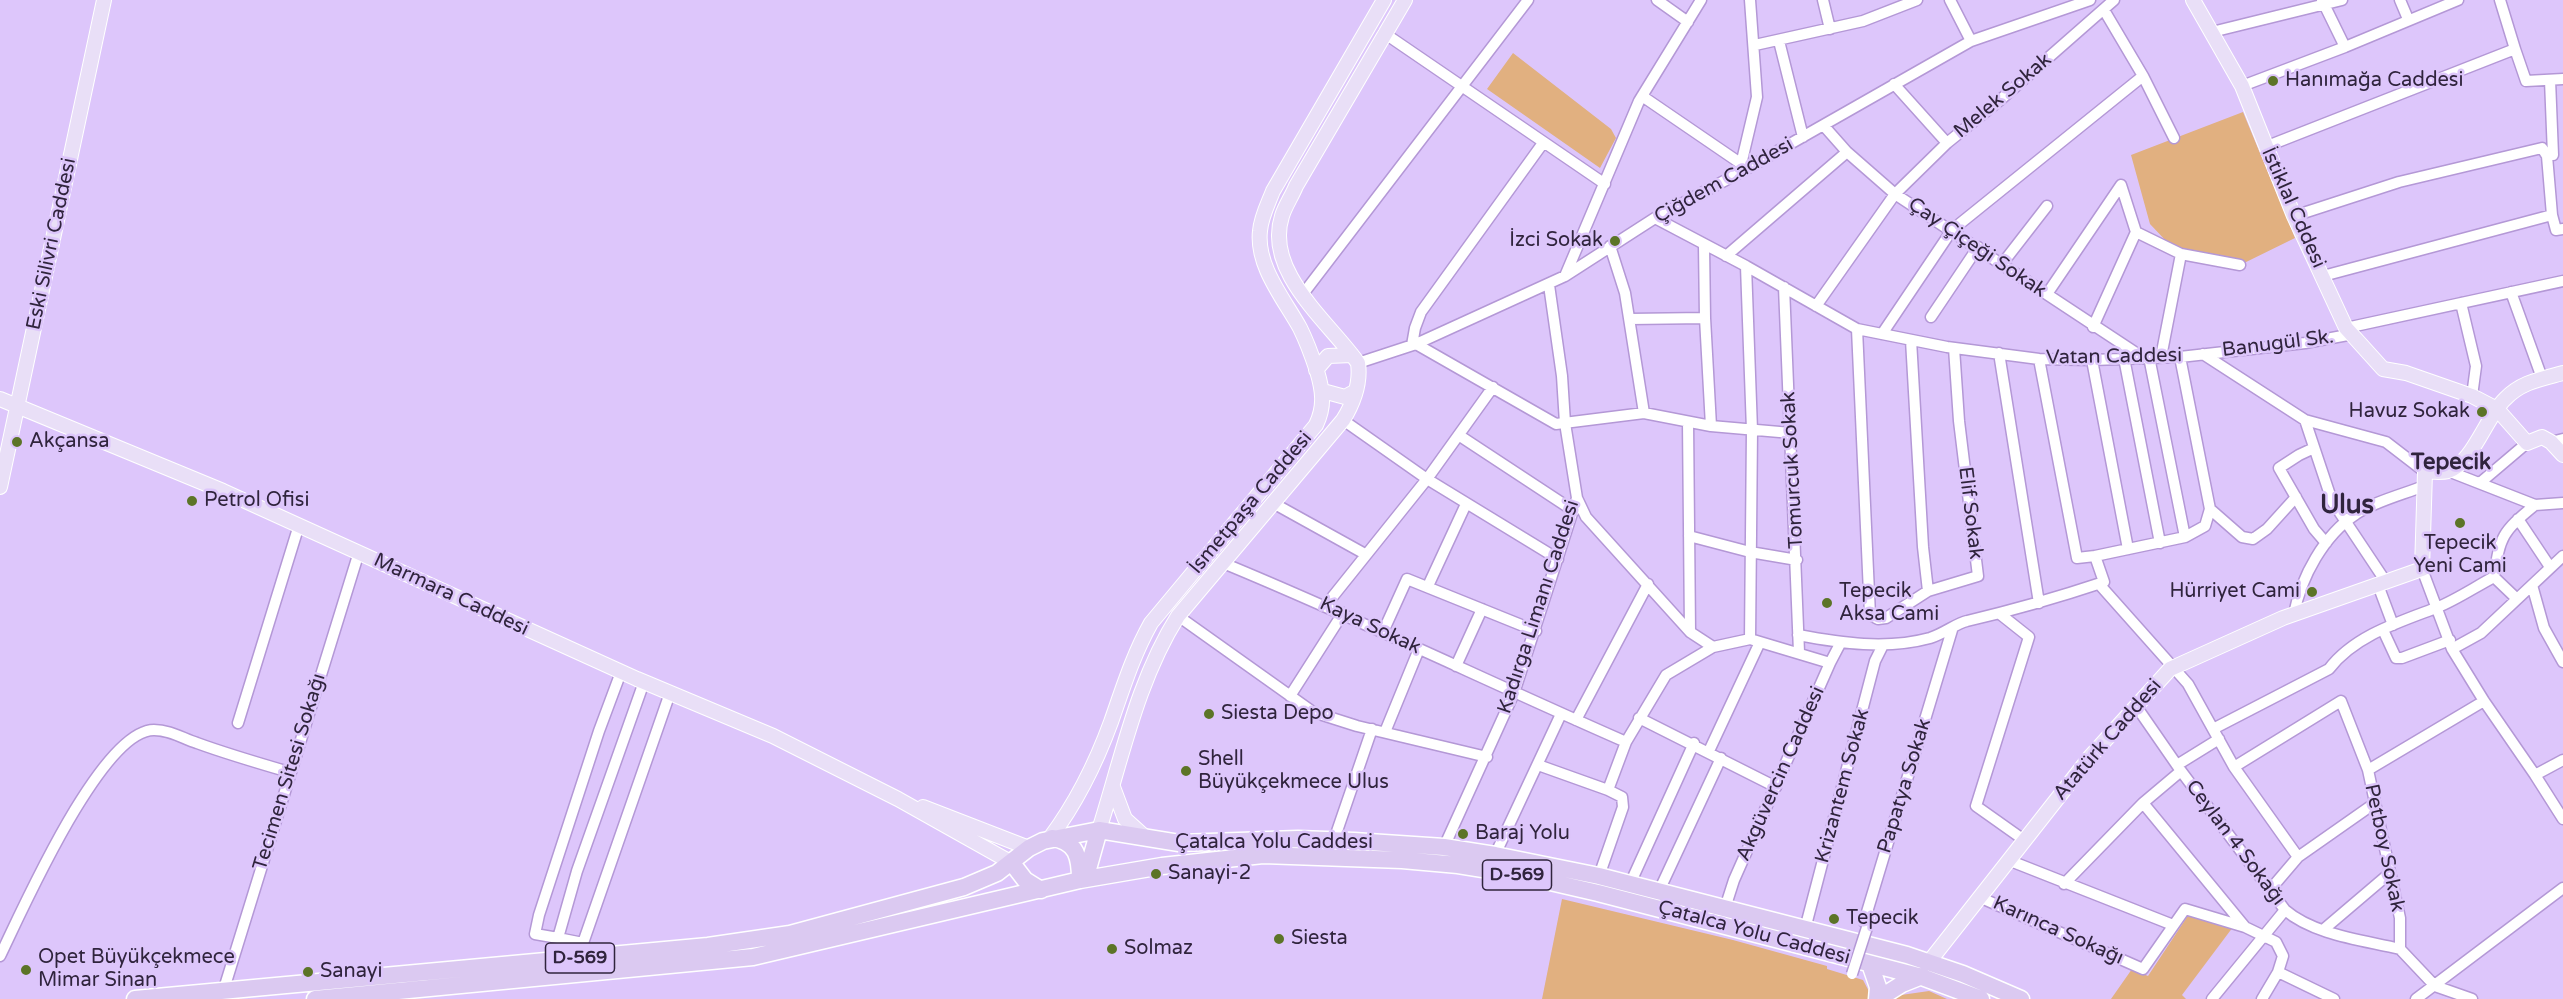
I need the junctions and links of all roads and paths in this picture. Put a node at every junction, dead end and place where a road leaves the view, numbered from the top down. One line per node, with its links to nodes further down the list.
1 (104, 0): 102 (main road, Eski Silivri Caddesi)
2 (1384, 0): 42 (main road, İsmetpaşa Caddesi)
3 (1528, 0): 34 (street)
4 (1657, 0): 21 (street)
5 (1701, 0): 21 (street)
6 (1750, 0): 27 (street)
7 (1917, 0): 22 (street)
8 (1950, 0): 26 (street)
9 (2090, 0): 26 (street, Çiğdem Caddesi)
10 (2114, 0): 19 (street, Melek Sokak)
11 (2193, 0): 23 (main road, İstiklal Cddesi)
12 (2342, 0): 18 (street)
13 (2400, 0): 20 (street)
14 (2458, 0): 20 (street)
15 (2500, 0): 29 (street)
16 (1402, 1): 24 (main road)
17 (1827, 1): 22 (street)
18 (2323, 3): 23 (street); 28 (street)
19 (2104, 10): 30 (street); 40 (street, Melek Sokak)
20 (2408, 19): 28 (street)
21 (1688, 22): 36 (street)
22 (1830, 29): 25 (street)
23 (2212, 32): 35 (main road, İstiklal Cddesi)
24 (1384, 33): 34 (street); 45 (main road)
25 (1779, 40): 27 (street); 38 (street)
26 (1971, 40): 33 (street, Çiğdem Caddesi)
27 (1755, 45): 47 (street)
28 (2345, 48): 35 (street)
29 (2515, 49): 32 (street); 43 (street)
30 (2143, 76): 39 (street); 54 (street)
31 (2563, 79): 32 (street)
32 (2550, 80): 46 (street)
33 (1894, 84): 37 (street, Çiğdem Caddesi); 40 (street)
34 (1463, 85): 41 (street); 71 (street)
35 (2242, 86): 43 (main road, İstiklal Cddesi)
36 (1642, 96): 47 (street); 48 (street)
37 (1824, 126): 38 (street, Çiğdem Caddesi); 44 (street, Çay Çiçeği Sokak)
38 (1803, 137): 47 (street, Çiğdem Caddesi)
39 (2174, 138)
40 (1947, 142): 49 (street, Melek Sokak)
41 (1543, 143): 48 (street); 83 (street)
42 (1300, 145): 45 (main road); 94 (main road, İsmetpaşa Caddesi)
43 (2265, 147): 52 (main road, İstiklal Cddesi)
44 (1847, 152): 49 (street, Çay Çiçeği Sokak); 61 (street)
45 (1315, 155): 71 (main road)
46 (2554, 155): 51 (street); 52 (street)
47 (1741, 169): 53 (street, Çiğdem Caddesi)
48 (1605, 184): 65 (street)
49 (1895, 194): 54 (street, Çay Çiçeği Sokak); 74 (street, Melek Sokak)
50 (2047, 206): 62 (street)
51 (2552, 215): 55 (street); 66 (street)
52 (2294, 216): 66 (main road, İstiklal Cddesi)
53 (1655, 218): 57 (street, Çiğdem Caddesi); 58 (street, Vatan Caddesi)
54 (1952, 230): 59 (street, Çay Çiçeği Sokak); 81 (street)
55 (2559, 230)
56 (2136, 232): 60 (street); 72 (street); 78 (street)
57 (1610, 246): 65 (street, Çiğdem Caddesi); 77 (street)
58 (1704, 246): 61 (street, Vatan Caddesi); 76 (street)
59 (1978, 248): 62 (street, Çay Çiçeği Sokak); 75 (street)
60 (2181, 254): 63 (street); 87 (street)
61 (1726, 256): 64 (street, Vatan Caddesi)
62 (2002, 264): 72 (street, Çay Çiçeği Sokak)
63 (2240, 265)
64 (1746, 266): 69 (street, Vatan Caddesi); 110 (street)
65 (1565, 276): 68 (street, Çiğdem Caddesi)
66 (2323, 276): 80 (main road, İstiklal Cddesi)
67 (2563, 281): 70 (street, Banugül Sk.)
68 (1549, 285): 83 (street, Çiğdem Caddesi); 108 (street, Kadırga Limanı Caddesi)
69 (1784, 287): 74 (street, Vatan Caddesi); 111 (street, Tomurcuk Sokak)
70 (2511, 292): 73 (street, Banugül Sk.); 96 (street)
71 (1303, 294): 91 (main road)
72 (2047, 294): 78 (street, Çay Çiçeği Sokak)
73 (2461, 303): 80 (street, Banugül Sk.); 100 (street)
74 (1816, 306): 79 (street, Vatan Caddesi)
75 (1931, 317)
76 (1705, 318): 77 (street); 109 (street)
77 (1630, 319): 104 (street)
78 (2093, 327): 90 (street, Çay Çiçeği Sokak)
79 (1857, 329): 81 (street, Vatan Caddesi); 156 (street, Elif Sokak)
80 (2350, 331): 86 (street, Banugül Sk.); 100 (main road, İstiklal Cddesi)
81 (1882, 334): 82 (street, Vatan Caddesi)
82 (1911, 340): 84 (street, Vatan Caddesi); 156 (street)
83 (1414, 344): 91 (street, Çiğdem Caddesi); 97 (street)
84 (1954, 348): 85 (street, Vatan Caddesi); 156 (street, Elif Sokak)
85 (1999, 353): 92 (street, Vatan Caddesi); 158 (street)
86 (2203, 354): 88 (street, Vatan Caddesi); 106 (street, Vatan Caddesi)
87 (2162, 357): 88 (street, Vatan Caddesi); 90 (street, Vatan Caddesi)
88 (2180, 357): 129 (street)
89 (2124, 358): 90 (street, Vatan Caddesi); 93 (street, Vatan Caddesi); 136 (street)
90 (2146, 358): 135 (street)
91 (1355, 359): 94 (main road); 99 (main road, İsmetpaşa Caddesi)
92 (2039, 359): 93 (street, Vatan Caddesi); 142 (street)
93 (2092, 360): 138 (street)
94 (1316, 370): 98 (main road, İsmetpaşa Caddesi)
95 (2563, 373): 96 (main road)
96 (2542, 378): 103 (main road)
97 (1492, 387): 108 (street); 112 (street)
98 (1323, 391): 99 (main road); 145 (main road, İsmetpaşa Caddesi)
99 (1356, 392): 105 (main road, İsmetpaşa Caddesi)
100 (2472, 396): 103 (main road, İstiklal Cddesi)
101 (0, 399): 102 (main road, Marmara Caddesi)
102 (18, 406): 122 (main road, Eski Silivri Caddesi); 133 (main road, Marmara Caddesi)
103 (2497, 409): 114 (main road); 118 (main road)
104 (1644, 414): 107 (street); 108 (street)
105 (1343, 420): 119 (street); 125 (main road, İsmetpaşa Caddesi)
106 (2305, 420): 115 (street); 117 (street, Vatan Caddesi)
107 (1688, 422): 109 (street); 134 (street)
108 (1565, 423): 124 (street, Kadırga Limanı Caddesi)
109 (1711, 426): 110 (street)
110 (1752, 430): 111 (street); 140 (street)
111 (1791, 433): 146 (street, Tomurcuk Sokak)
112 (1460, 436): 119 (street); 130 (street)
113 (2557, 440): 114 (main road); 116 (main road)
114 (2527, 443): 120 (street)
115 (2314, 448): 123 (street); 132 (street)
116 (2563, 455)
117 (2425, 471): 118 (main road); 121 (main road)
118 (2448, 471): 120 (street)
119 (1427, 479): 127 (street); 141 (street)
120 (2481, 482): 128 (street)
121 (2424, 486): 132 (street); 149 (main road)
122 (0, 487)
123 (2296, 497): 129 (street); 137 (street)
124 (1577, 498): 130 (street, Kadırga Limanı Caddesi); 152 (street)
125 (1273, 503): 141 (street); 147 (main road, İsmetpaşa Caddesi)
126 (2563, 503): 128 (street)
127 (1466, 504): 144 (street); 155 (street)
128 (2535, 505): 131 (street)
129 (2210, 509): 135 (street)
130 (1574, 511): 144 (street, Kadırga Limanı Caddesi)
131 (2518, 519): 148 (street); 150 (street)
132 (2346, 521): 137 (street); 153 (street)
133 (299, 525): 139 (main road, Marmara Caddesi); 193 (street)
134 (1689, 536): 140 (street); 170 (street)
135 (2185, 537): 136 (street)
136 (2160, 543): 138 (street)
137 (2326, 543): 164 (street)
138 (2128, 549): 142 (street)
139 (359, 552): 183 (main road, Marmara Caddesi); 210 (street, Tecimen Sitesi Sokağı)
140 (1750, 552): 146 (street); 172 (street)
141 (1365, 554): 159 (street)
142 (2095, 556): 151 (street)
143 (2563, 556): 148 (street)
144 (1558, 559): 168 (street, Kadırga Limanı Caddesi)
145 (1203, 560): 147 (main road); 194 (main road, İsmetpaşa Caddesi)
146 (1797, 560): 171 (street, Tomurcuk Sokak)
147 (1220, 567): 159 (street, Kaya Sokak); 165 (main road, İsmetpaşa Caddesi)
148 (2550, 567): 154 (street)
149 (2422, 568): 153 (main road, Atatürk Caddesi); 160 (street)
150 (2494, 577): 157 (street); 160 (street)
151 (2102, 583): 158 (street); 182 (street)
152 (1648, 584): 170 (street); 192 (street)
153 (2382, 584): 164 (main road, Atatürk Caddesi); 166 (street)
154 (2532, 585): 157 (street); 179 (street)
155 (1428, 586): 161 (street); 169 (street)
156 (1928, 591)
157 (2517, 599): 174 (street)
158 (2039, 603): 163 (street)
159 (1326, 605): 162 (street, Kaya Sokak)
160 (2437, 608): 166 (street); 174 (street)
161 (1482, 609): 168 (street); 181 (street)
162 (1343, 613): 169 (street, Kaya Sokak); 187 (street)
163 (2000, 614): 167 (street); 223 (street)
164 (2295, 614): 182 (main road, Atatürk Caddesi)
165 (1178, 616): 187 (street); 197 (main road, İsmetpaşa Caddesi)
166 (2388, 628): 174 (street); 196 (street)
167 (1952, 630): 175 (street); 249 (street, Papatya Sokak)
168 (1536, 631): 186 (street, Kadırga Limanı Caddesi)
169 (1383, 632): 177 (street, Kaya Sokak)
170 (1690, 632): 176 (street)
171 (1798, 634): 173 (street); 178 (street, Tomurcuk Sokak)
172 (1755, 641): 176 (street); 178 (street); 202 (street)
173 (1841, 642): 175 (street); 180 (street, Akgüvercin Caddesi)
174 (2451, 644): 188 (street)
175 (1883, 645): 245 (street, Krizantem Sokak)
176 (1713, 647): 191 (street)
177 (1419, 649): 181 (street, Kaya Sokak); 198 (street)
178 (1799, 652): 180 (street)
179 (2563, 662)
180 (1830, 663): 213 (street, Akgüvercin Caddesi)
181 (1456, 666): 186 (street, Kaya Sokak)
182 (2174, 666): 189 (main road, Atatürk Caddesi); 196 (street)
183 (621, 672): 184 (main road, Marmara Caddesi); 248 (street)
184 (644, 682): 185 (main road, Marmara Caddesi); 248 (street)
185 (670, 693): 215 (main road, Marmara Caddesi); 248 (street)
186 (1514, 693): 190 (street, Kaya Sokak); 203 (street, Kadırga Limanı Caddesi)
187 (1290, 696): 195 (street)
188 (2484, 701): 209 (street); 211 (street)
189 (2136, 706): 208 (street, Ceylan 4 Sokağı); 223 (main road, Atatürk Caddesi)
190 (1561, 714): 192 (street, Kaya Sokak); 206 (street)
191 (1639, 718): 200 (street); 201 (street)
192 (1576, 720): 200 (street, Kaya Sokak)
193 (238, 723)
194 (1110, 724): 197 (main road); 220 (main road, İsmetpaşa Caddesi)
195 (1372, 729): 198 (street); 222 (street)
196 (2213, 729): 199 (street)
197 (1129, 730): 212 (main road, İsmetpaşa Caddesi)
198 (1385, 732): 203 (street)
199 (2219, 739): 207 (street); 208 (street)
200 (1626, 741): 214 (street)
201 (1694, 743): 202 (street); 233 (street)
202 (1709, 751): 204 (street)
203 (1487, 757): 224 (street, Kadırga Limanı Caddesi)
204 (1721, 758): 213 (street); 237 (street)
205 (2563, 760): 211 (street)
206 (1538, 765): 214 (street); 226 (street)
207 (2234, 767): 209 (street, Petboy Sokak); 227 (street)
208 (2179, 768): 216 (street); 238 (street, Ceylan 4 Sokağı)
209 (2368, 770): 217 (street, Petboy Sokak)
210 (289, 772): 251 (street); 257 (street, Tecimen Sitesi Sokağı)
211 (2535, 774): 218 (street)
212 (1113, 787): 219 (main road, İsmetpaşa Caddesi); 221 (main road)
213 (1776, 787): 240 (street, Akgüvercin Caddesi)
214 (1608, 790): 231 (street)
215 (898, 799): 225 (main road); 229 (main road)
216 (2143, 803): 234 (street); 244 (street)
217 (2375, 803): 227 (street); 230 (street, Petboy Sokak)
218 (2563, 819)
219 (1099, 830): 220 (highway, Çatalca Yolu Caddesi / D-569); 221 (highway, Çatalca Yolu Caddesi / D-569); 232 (highway)
220 (1050, 838): 225 (highway, Çatalca Yolu Caddesi / D-569); 232 (highway)
221 (1146, 838): 222 (highway, Çatalca Yolu Caddesi / D-569)
222 (1334, 840): 224 (highway, Çatalca Yolu Caddesi / D-569)
223 (2024, 840): 228 (main road, Atatürk Caddesi)
224 (1444, 847): 226 (highway, Çatalca Yolu Caddesi / D-569)
225 (1029, 848): 229 (highway, Çatalca Yolu Caddesi / D-569)
226 (1495, 855): 231 (highway, Çatalca Yolu Caddesi / D-569)
227 (2298, 857): 238 (street)
228 (2008, 860): 234 (street); 239 (main road, Atatürk Caddesi)
229 (1012, 863): 236 (highway); 257 (highway, Çatalca Yolu Caddesi / D-569)
230 (2390, 873): 246 (street); 250 (street, Petboy Sokak)
231 (1599, 876): 233 (highway, Çatalca Yolu Caddesi / D-569)
232 (1080, 880): 236 (highway, Çatalca Yolu Caddesi / D-569); 252 (highway, Çatalca Yolu Caddesi / D-569)
233 (1630, 884): 237 (highway, Çatalca Yolu Caddesi / D-569)
234 (2064, 884): 243 (street)
235 (2563, 888): 256 (street)
236 (1041, 890): 260 (highway, Çatalca Yolu Caddesi / D-569)
237 (1659, 891): 240 (highway, Çatalca Yolu Caddesi / D-569)
238 (2269, 891): 241 (street, Ceylan 4 Sokağı)
239 (1979, 897): 243 (street, Karınca Sokağı); 253 (main road, Atatürk Caddesi)
240 (1725, 908): 245 (highway, Çatalca Yolu Caddesi / D-569)
241 (2284, 910): 246 (street, Ceylan 4 Sokağı); 247 (street)
242 (1871, 915): 255 (street, bridge)
243 (2174, 925): 244 (street, Karınca Sokağı)
244 (2245, 927): 247 (street)
245 (1805, 929): 249 (highway, Çatalca Yolu Caddesi / D-569)
246 (2323, 930): 250 (street, Ceylan 4 Sokağı)
247 (2262, 935): 254 (street); 264 (street)
248 (558, 938)
249 (1858, 943): 253 (highway, Çatalca Yolu Caddesi / D-569)
250 (2400, 949): 256 (street)
251 (0, 956)
252 (1870, 964): 253 (highway, Çatalca Yolu Caddesi / D-569); 261 (highway)
253 (1925, 970): 261 (highway); 262 (highway, Çatalca Yolu Caddesi / D-569); 263 (highway, Çatalca Yolu Caddesi / D-569)
254 (2278, 972): 265 (street); 266 (street)
255 (1852, 974)
256 (2435, 986): 258 (street); 267 (street)
257 (223, 992): 259 (highway, Çatalca Yolu Caddesi / D-569)
258 (2456, 996): 268 (street)
259 (135, 999)
260 (315, 999)
261 (1877, 999)
262 (1981, 999)
263 (2021, 999)
264 (2212, 999)
265 (2262, 999)
266 (2334, 999)
267 (2416, 999)
268 (2472, 999)

